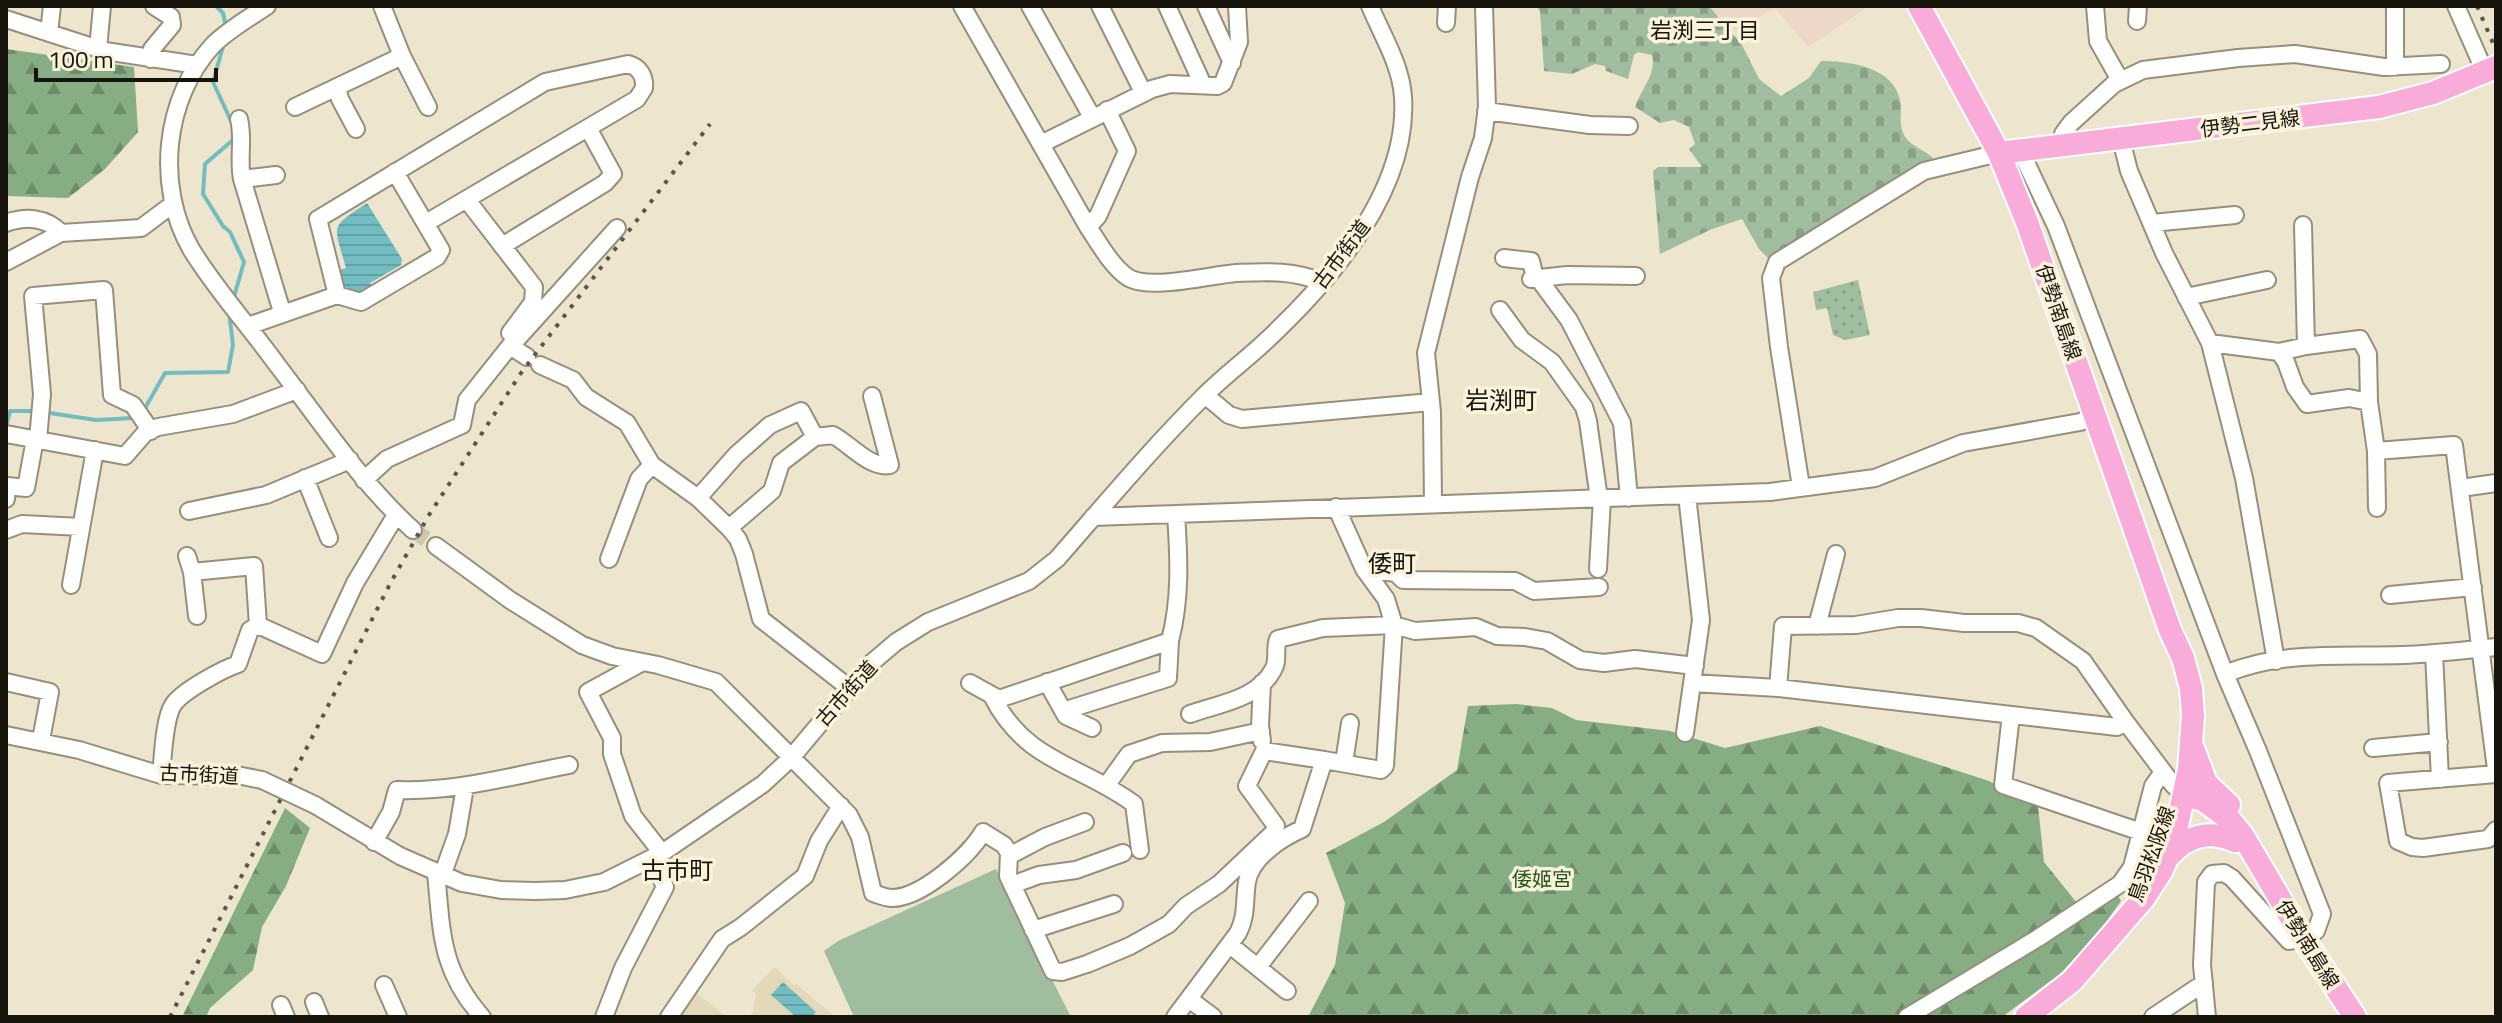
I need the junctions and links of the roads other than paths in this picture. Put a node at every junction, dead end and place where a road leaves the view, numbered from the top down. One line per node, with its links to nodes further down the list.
1 (52, 6): 19 (street)
2 (102, 6): 20 (street)
3 (154, 6): 22 (street)
4 (267, 6): 25 (street)
5 (382, 6): 21 (street)
6 (962, 6): 41 (street)
7 (1030, 6): 35 (street)
8 (1100, 6): 31 (street)
9 (1167, 6): 29 (street)
10 (1206, 6): 23 (street)
11 (1237, 6): 23 (street)
12 (1370, 6): 63 (street, 古市街道)
13 (1484, 6): 34 (street)
14 (1919, 6): 43 (main road, 伊勢南島線)
15 (2095, 6): 28 (street)
16 (2395, 6): 26 (street)
17 (2456, 6): 27 (street)
18 (6, 19): 19 (street)
19 (49, 33): 20 (street)
20 (98, 49): 22 (street)
21 (402, 56): 30 (street); 33 (street)
22 (150, 59): 25 (street)
23 (1232, 63): 29 (street)
24 (2441, 64): 26 (street)
25 (197, 65): 48 (street)
26 (2395, 67): 28 (street)
27 (2491, 69): 40 (main road, 伊勢二見線)
28 (2120, 80): 42 (street)
29 (1203, 85): 31 (street)
30 (337, 87): 32 (street); 39 (street)
31 (1143, 92): 35 (street)
32 (295, 107)
33 (428, 107)
34 (1486, 111): 37 (street); 76 (street)
35 (1100, 113): 41 (street); 54 (street)
36 (239, 119): 46 (street)
37 (1629, 126)
38 (588, 128): 44 (street); 47 (street); 57 (street)
39 (356, 129)
40 (2121, 139): 42 (main road, 伊勢二見線); 52 (street)
41 (1041, 144): 54 (street)
42 (2061, 145): 43 (main road, 伊勢二見線)
43 (2010, 152): 78 (main road, 伊勢南島線); 90 (street); 129 (street)
44 (395, 172): 51 (street); 64 (street)
45 (276, 175): 46 (street)
46 (242, 179): 67 (street)
47 (467, 200): 51 (street); 57 (street)
48 (173, 204): 56 (street); 68 (street)
49 (2235, 215): 52 (street)
50 (6, 223): 56 (street)
51 (426, 223): 64 (street)
52 (2152, 223): 65 (street)
53 (2303, 225): 71 (street)
54 (1088, 227): 63 (street)
55 (617, 228): 69 (street)
56 (61, 233): 59 (street)
57 (502, 246): 69 (street)
58 (1504, 258): 61 (street)
59 (6, 262)
60 (1636, 276): 61 (street)
61 (1535, 278): 94 (street)
62 (2267, 280): 65 (street)
63 (1321, 282): 74 (street, 古市街道)
64 (337, 295): 67 (street)
65 (2186, 297): 70 (street)
66 (1500, 310): 96 (street)
67 (282, 312): 68 (street)
68 (248, 326): 73 (street)
69 (514, 342): 86 (street); 88 (street)
70 (2210, 343): 72 (street); 126 (street)
71 (2306, 346): 72 (street); 77 (street)
72 (2279, 352): 77 (street)
73 (297, 390): 79 (street); 85 (street)
74 (1205, 395): 76 (street); 103 (street, 古市街道)
75 (872, 396): 81 (street)
76 (1431, 402): 97 (street)
77 (2369, 402): 84 (street)
78 (2095, 417): 90 (street); 122 (main road, 伊勢南島線)
79 (144, 420): 82 (street); 83 (street)
80 (8, 435): 82 (street)
81 (815, 437): 93 (street); 105 (street)
82 (36, 440): 83 (street); 95 (street)
83 (95, 450): 104 (street)
84 (2376, 451): 91 (street); 99 (street)
85 (350, 460): 87 (street); 88 (street)
86 (652, 465): 93 (street); 111 (street)
87 (305, 478): 100 (street); 108 (street)
88 (364, 480): 102 (street)
89 (2496, 483): 91 (street)
90 (1801, 487): 92 (street)
91 (2461, 488): 116 (street)
92 (1687, 495): 94 (street); 128 (street)
93 (698, 498): 105 (street)
94 (1629, 498): 96 (street)
95 (6, 499)
96 (1600, 499): 97 (street); 113 (street)
97 (1433, 504): 98 (street)
98 (1336, 507): 101 (street); 112 (street)
99 (2377, 508)
100 (189, 511)
101 (1176, 514): 103 (street); 123 (street)
102 (396, 515): 107 (street); 119 (street)
103 (1093, 517): 135 (street, 古市街道)
104 (81, 527): 106 (street); 114 (street)
105 (729, 528): 135 (street)
106 (6, 530)
107 (413, 530)
108 (329, 538)
109 (436, 546): 127 (street)
110 (1836, 554): 121 (street)
111 (609, 559)
112 (1364, 569): 115 (street); 120 (street)
113 (1598, 569)
114 (71, 585)
115 (1599, 587)
116 (2473, 587): 117 (street); 124 (street)
117 (2390, 595)
118 (197, 616): 119 (street)
119 (258, 625): 157 (street)
120 (1394, 625): 128 (street); 133 (street); 154 (street)
121 (1817, 626): 136 (street); 141 (street)
122 (2170, 630): 149 (main road, 伊勢南島線); 159 (main road, 伊勢南島線)
123 (1170, 641): 131 (street); 138 (street)
124 (2488, 648): 125 (street); 156 (street)
125 (2434, 653): 126 (street); 148 (street)
126 (2276, 661): 129 (street)
127 (641, 663): 152 (street); 170 (street)
128 (1695, 666): 134 (street)
129 (2225, 674): 180 (street)
130 (6, 682): 147 (street)
131 (1047, 682): 137 (street); 138 (street)
132 (970, 683): 137 (street)
133 (1262, 683): 139 (street); 144 (street)
134 (1692, 683): 136 (street); 145 (street)
135 (848, 687): 152 (street, 古市街道)
136 (1778, 688): 140 (street)
137 (992, 696): 160 (street)
138 (1063, 711): 143 (street)
139 (1190, 714)
140 (2011, 715): 141 (street); 165 (street)
141 (2125, 721): 159 (street)
142 (1350, 723): 154 (street)
143 (1092, 728)
144 (1261, 731): 151 (street); 160 (street)
145 (1685, 733)
146 (6, 735): 147 (street, 古市街道)
147 (41, 740): 157 (street, 古市街道)
148 (2439, 742): 150 (street); 158 (street)
149 (2192, 743): 159 (main road, 伊勢南島線); 173 (main road)
150 (2373, 748)
151 (1264, 751): 153 (street); 179 (street)
152 (791, 758): 162 (street); 170 (street, 古市街道)
153 (1324, 760): 154 (street); 181 (street)
154 (1344, 763)
155 (569, 765): 161 (street)
156 (2496, 771): 158 (street)
157 (161, 775): 167 (street, 古市街道, bridge)
158 (2440, 779): 164 (street)
159 (2173, 785): 165 (street); 166 (main road, 伊勢南島線); 172 (main road, 鳥羽松阪線); 173 (main road, 伊勢南島線); 178 (main road, 鳥羽松阪線)
160 (1106, 786): 168 (street)
161 (465, 787): 167 (street); 174 (street)
162 (841, 806): 171 (street); 190 (street)
163 (1085, 822): 171 (street)
164 (2496, 830)
165 (2141, 832): 193 (street)
166 (2235, 841): 172 (main road); 173 (main road, 伊勢南島線)
167 (374, 842): 174 (street, 古市街道)
168 (1140, 850)
169 (1123, 853): 175 (street)
170 (657, 856): 174 (street, 古市街道); 189 (street)
171 (1009, 856): 175 (street)
172 (2165, 861): 178 (main road, 鳥羽松阪線)
173 (2262, 870): 180 (main road, 伊勢南島線)
174 (439, 875): 188 (street)
175 (1012, 885): 179 (street)
176 (1309, 901): 182 (street)
177 (1114, 904): 179 (street)
178 (2125, 921): 194 (main road, 鳥羽松阪線)
179 (1033, 930)
180 (2303, 938): 183 (street); 197 (main road, 伊勢南島線)
181 (1230, 945): 182 (street); 186 (street)
182 (1258, 967): 185 (street)
183 (2204, 983): 195 (street); 196 (street)
184 (384, 985): 187 (street)
185 (1287, 991)
186 (1189, 999): 191 (street); 192 (street)
187 (398, 1017)
188 (482, 1017)
189 (604, 1017)
190 (669, 1017)
191 (1175, 1017)
192 (1213, 1017)
193 (1907, 1017)
194 (2026, 1017)
195 (2153, 1017)
196 (2207, 1017)
197 (2355, 1017)

